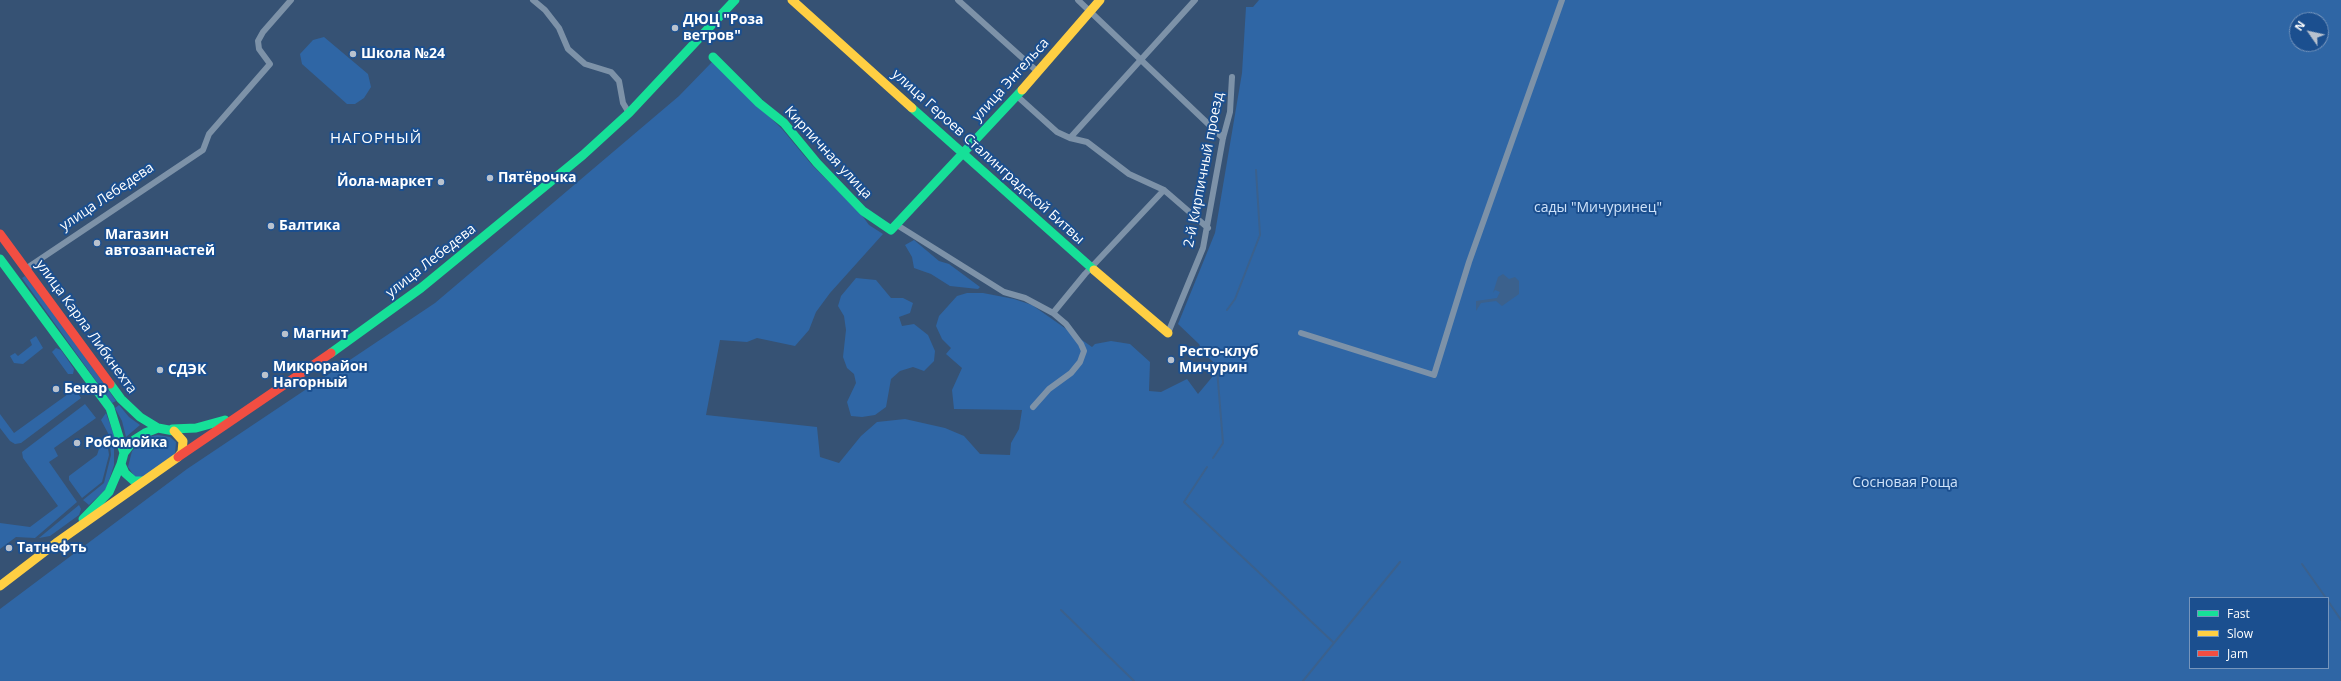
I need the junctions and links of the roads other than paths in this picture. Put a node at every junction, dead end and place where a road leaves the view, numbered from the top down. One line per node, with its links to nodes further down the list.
1 (291, 0): 25 (street, улица Лебедева)
2 (533, 0): 16 (street)
3 (735, 0): 16 (main road, улица Лебедева)
4 (792, 0): 19 (main road, улица Героев Сталинградской Битвы)
5 (958, 0): 13 (street)
6 (1078, 0): 10 (street)
7 (1100, 0): 10 (main road, улица Энгельса)
8 (1196, 0): 12 (street)
9 (1562, 0): 30 (street)
10 (1091, 11): 12 (street); 13 (main road, улица Энгельса)
11 (713, 57): 21 (main road, Кирпичная улица)
12 (1142, 59): 17 (street); 18 (street)
13 (1038, 72): 15 (main road, улица Энгельса)
14 (1232, 77): 18 (street, 2-й Кирпичный проезд)
15 (1017, 96): 17 (street); 19 (main road, улица Энгельса)
16 (629, 113): 32 (main road, улица Лебедева)
17 (1070, 138): 20 (street)
18 (1223, 138): 22 (street, 2-й Кирпичный проезд)
19 (963, 154): 21 (main road, улица Энгельса); 26 (main road, улица Героев Сталинградской Битвы)
20 (1164, 190): 22 (street); 26 (street)
21 (894, 227): 28 (street, Кирпичная улица)
22 (1208, 228): 29 (street, 2-й Кирпичный проезд)
23 (0, 234): 25 (main road, улица Карла Либкнехта)
24 (0, 259): 27 (main road, улица Карла Либкнехта)
25 (27, 268): 27 (main road); 33 (main road, улица Карла Либкнехта)
26 (1091, 268): 28 (street); 29 (main road, улица Героев Сталинградской Битвы)
27 (15, 276): 35 (main road, улица Карла Либкнехта)
28 (1053, 313): 31 (street, Кирпичная улица)
29 (1168, 333)
30 (1301, 333)
31 (1033, 407)
32 (238, 415): 34 (main road, улица Лебедева); 36 (main road, улица Лебедева)
33 (158, 428): 34 (main road); 35 (main road)
34 (172, 429): 36 (main road)
35 (124, 453): 37 (main road)
36 (178, 457): 38 (main road)
37 (121, 464): 38 (main road); 39 (main road)
38 (143, 481): 39 (main road)
39 (56, 543): 40 (main road)
40 (0, 586)

